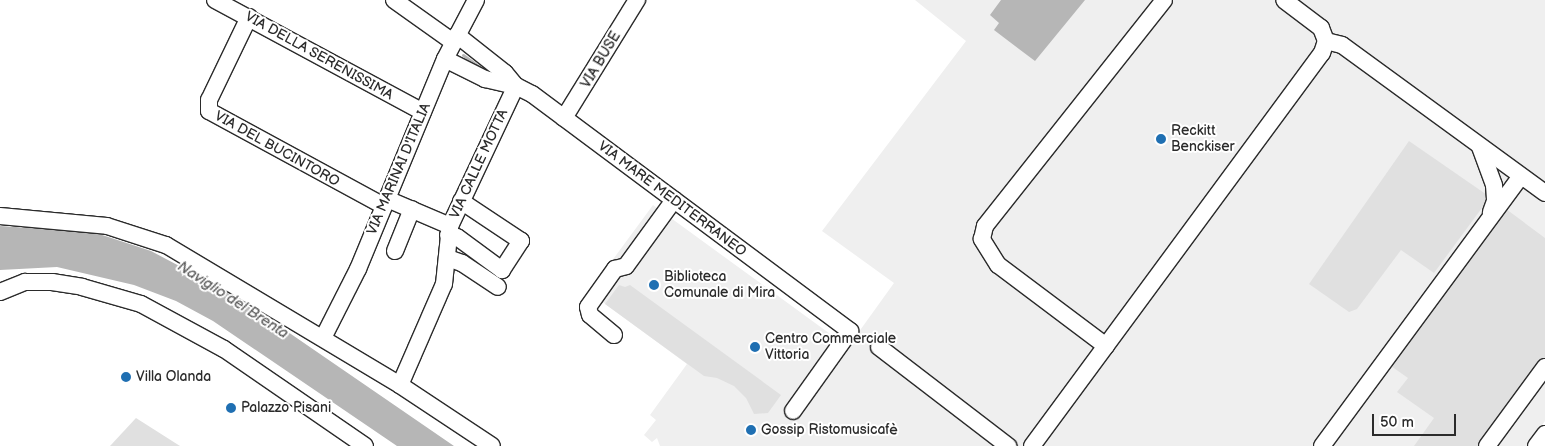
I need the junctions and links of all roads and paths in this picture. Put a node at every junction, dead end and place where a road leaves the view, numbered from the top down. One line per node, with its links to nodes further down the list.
1 (215, 0): 7 (street, VIA DELLA SERENISSIMA)
2 (394, 0): 8 (street, VIA MARE MEDITERRANEO)
3 (476, 0): 8 (street, VIA MARINAI D'ITALIA)
4 (637, 0): 13 (street, VIA BUSE)
5 (1164, 0): 30 (street)
6 (1284, 0): 9 (street)
7 (249, 17): 12 (street, VIA DELLA SERENISSIMA); 19 (street, VIA DEL BUCINTORO)
8 (455, 39): 10 (street, VIA MARINAI D'ITALIA); 11 (street, VIA MARE MEDITERRANEO)
9 (1326, 40): 14 (street); 30 (street)
10 (445, 58): 11 (street, VIA MARE MEDITERRANEO); 12 (street, VIA MARINAI D'ITALIA)
11 (516, 86): 13 (street, VIA MARE MEDITERRANEO); 18 (street, VIA CALLE MOTTA)
12 (423, 112): 19 (street, VIA MARINAI D'ITALIA)
13 (564, 118): 17 (street, VIA MARE MEDITERRANEO)
14 (1479, 145): 15 (street); 22 (street)
15 (1521, 176): 16 (street); 22 (street)
16 (1545, 193)
17 (674, 200): 28 (street); 34 (street, VIA MARE MEDITERRANEO)
18 (461, 201): 23 (street, VIA CALLE MOTTA); 23 (street)
19 (385, 203): 20 (street); 29 (street, VIA MARINAI D'ITALIA)
20 (412, 209): 23 (street); 24 (street)
21 (0, 216): 29 (street)
22 (1488, 221): 40 (street)
23 (449, 230): 25 (street, VIA CALLE MOTTA)
24 (395, 252)
25 (448, 258): 26 (street); 33 (street, VIA CALLE MOTTA)
26 (498, 287)
27 (3, 290): 36 (street)
28 (614, 335)
29 (323, 338): 33 (street)
30 (1106, 346): 39 (street)
31 (879, 347): 38 (street)
32 (1545, 368): 41 (street)
33 (400, 385): 37 (street)
34 (793, 411)
35 (1545, 434): 42 (street)
36 (365, 446)
37 (492, 446)
38 (1008, 446)
39 (1032, 446)
40 (1322, 446)
41 (1487, 446)
42 (1536, 446)

